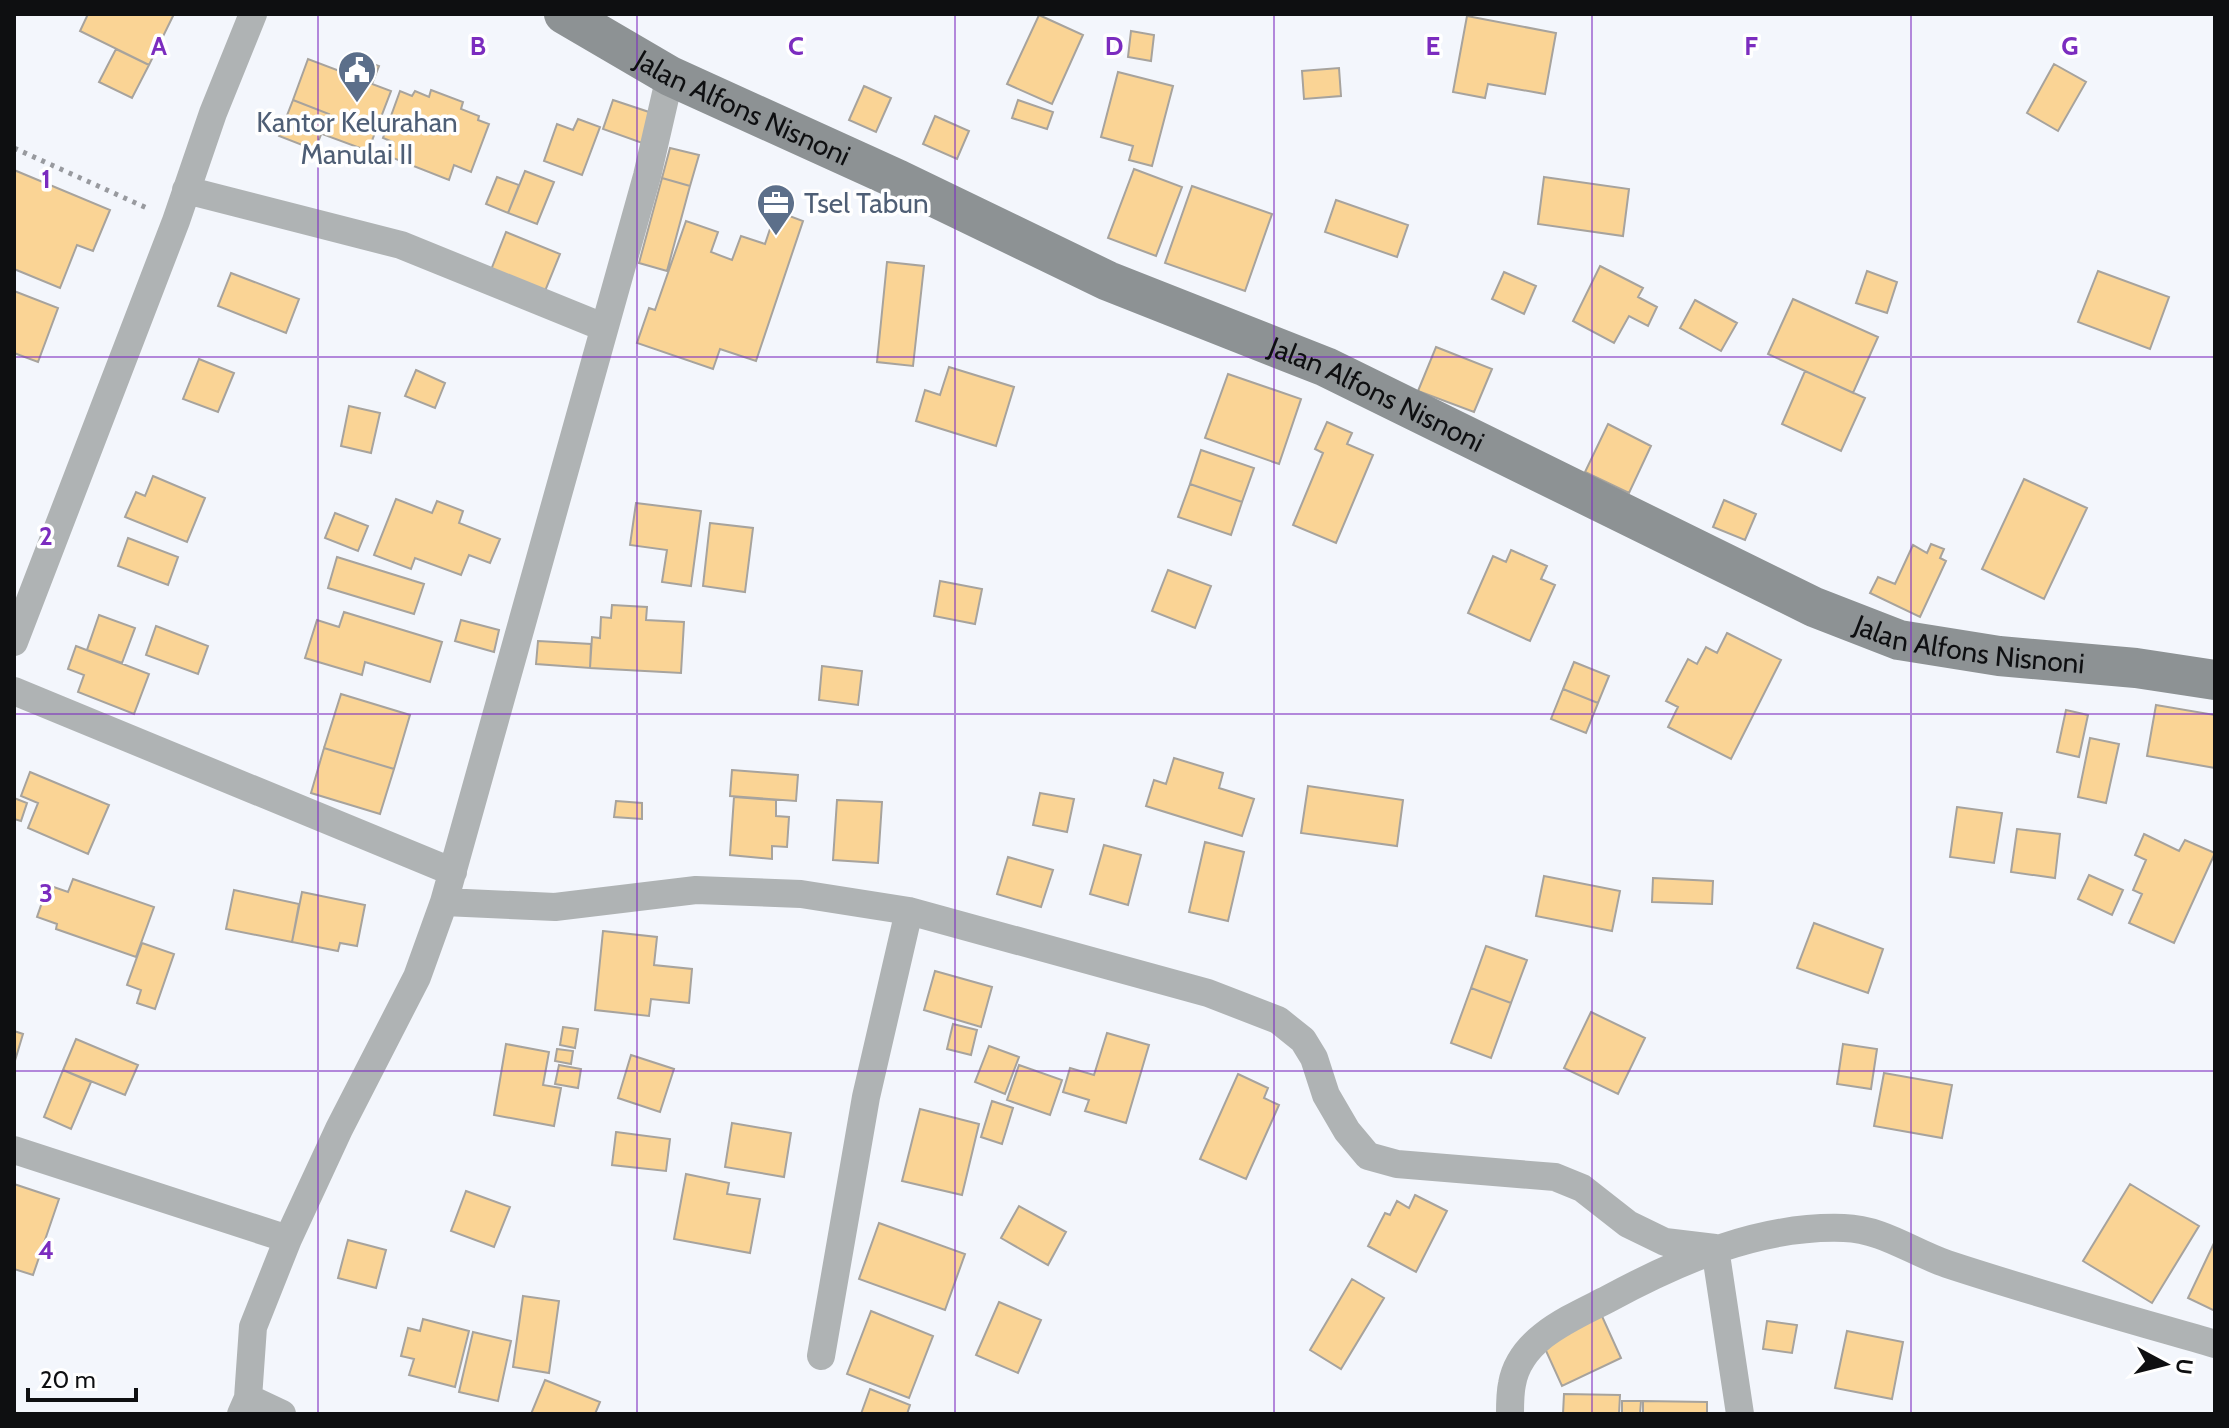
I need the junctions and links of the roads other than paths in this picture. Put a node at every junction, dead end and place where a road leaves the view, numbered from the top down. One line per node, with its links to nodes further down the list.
1 (253, 14): 4 (street)
2 (586, 19): 3 (main road, Jalan Alfons Nisnoni)
3 (670, 76): 5 (street); 7 (main road, Jalan Alfons Nisnoni)
4 (186, 190): 5 (street); 6 (street)
5 (603, 327): 9 (street)
6 (14, 642)
7 (2215, 680)
8 (14, 691): 9 (street)
9 (453, 872): 10 (street)
10 (444, 902): 11 (street); 13 (street)
11 (909, 911): 14 (street); 16 (street)
12 (14, 1150): 13 (street)
13 (288, 1239): 17 (street)
14 (1715, 1248): 15 (street); 19 (street); 20 (street)
15 (2215, 1344)
16 (821, 1356)
17 (244, 1406): 18 (street)
18 (282, 1414)
19 (1510, 1414)
20 (1740, 1414)

